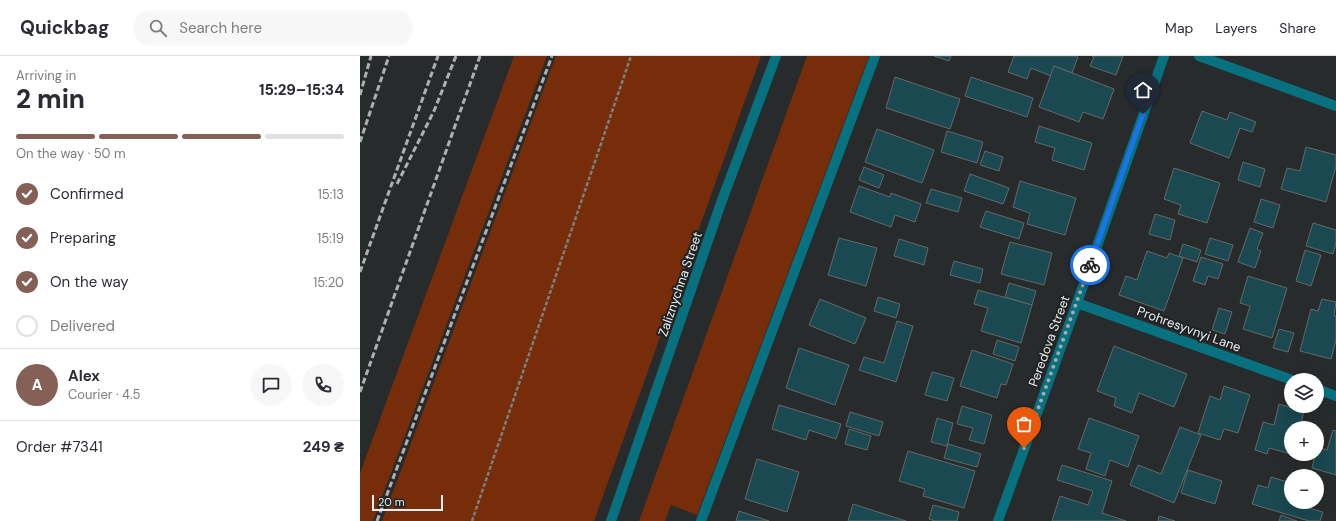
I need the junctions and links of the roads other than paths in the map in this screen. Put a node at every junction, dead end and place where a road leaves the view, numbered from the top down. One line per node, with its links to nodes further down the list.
1 (776, 56): 10 (street, Zaliznychna Street)
2 (874, 56): 11 (street)
3 (1164, 56): 6 (street, Peredova Street)
4 (1199, 56): 5 (street)
5 (1336, 106)
6 (1077, 303): 7 (street, Prohresyvnyi Lane); 12 (street, Peredova Street)
7 (1284, 377)
8 (1324, 392): 9 (street)
9 (1336, 396)
10 (611, 521)
11 (701, 521)
12 (998, 521)

